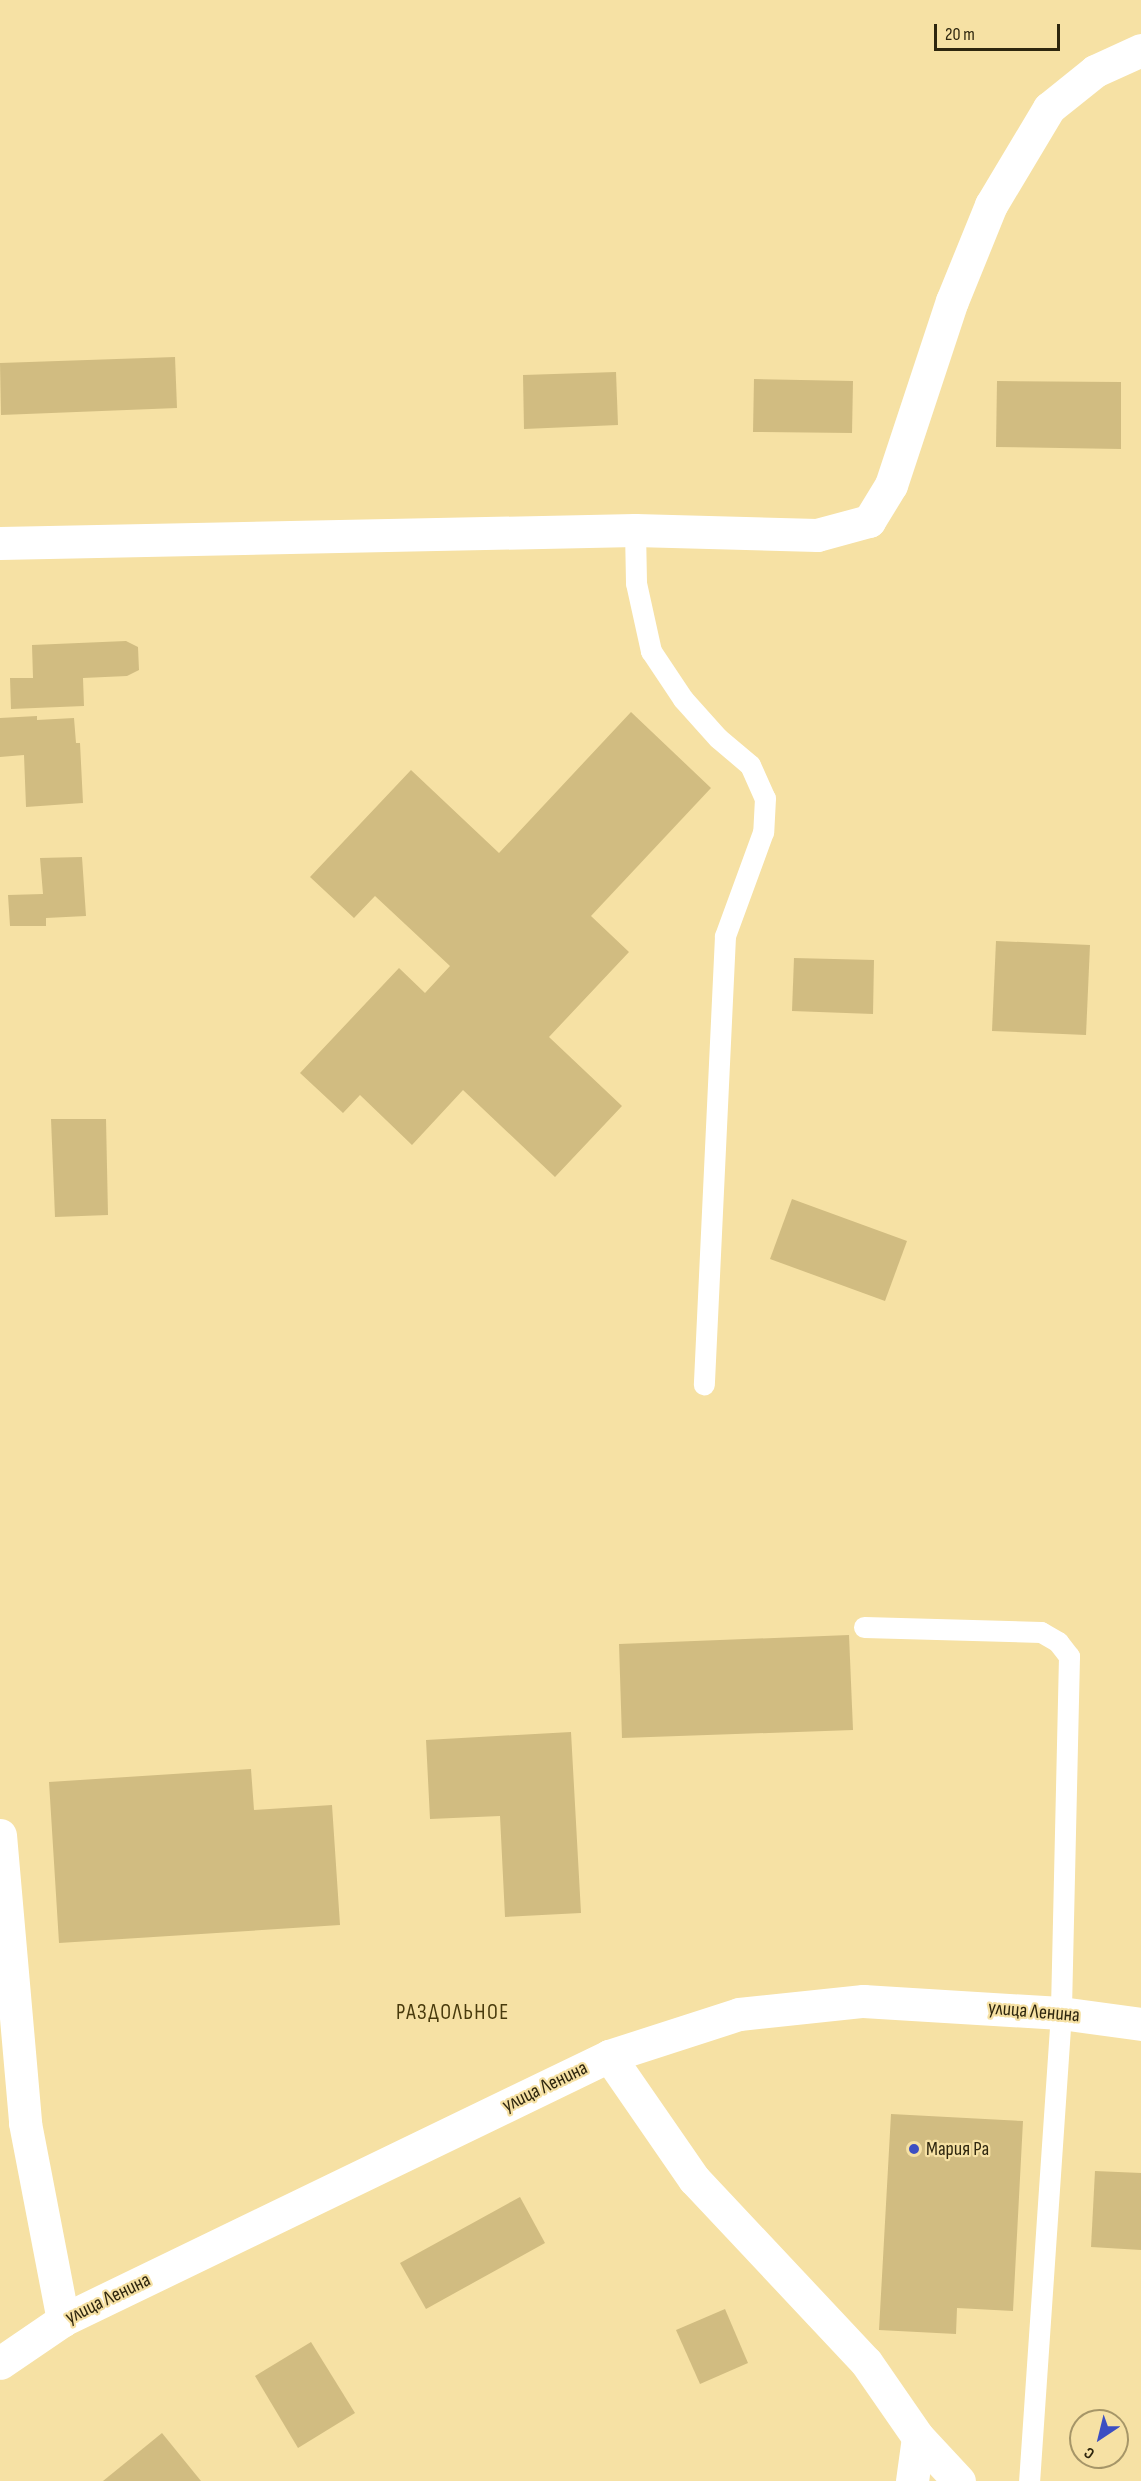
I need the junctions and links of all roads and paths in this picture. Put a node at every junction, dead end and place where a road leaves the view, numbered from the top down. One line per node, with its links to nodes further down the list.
1 (1141, 50): 2 (street)
2 (635, 530): 3 (street); 4 (lane)
3 (0, 543)
4 (704, 1385)
5 (864, 1627): 7 (lane)
6 (0, 1835): 10 (street)
7 (1061, 2013): 8 (street, улица Ленина); 9 (street, улица Ленина); 15 (lane)
8 (1141, 2024)
9 (609, 2056): 10 (street, улица Ленина); 12 (street)
10 (63, 2320): 11 (street, улица Ленина)
11 (0, 2363)
12 (918, 2437): 13 (street); 14 (street)
13 (912, 2481)
14 (959, 2481)
15 (1029, 2481)

